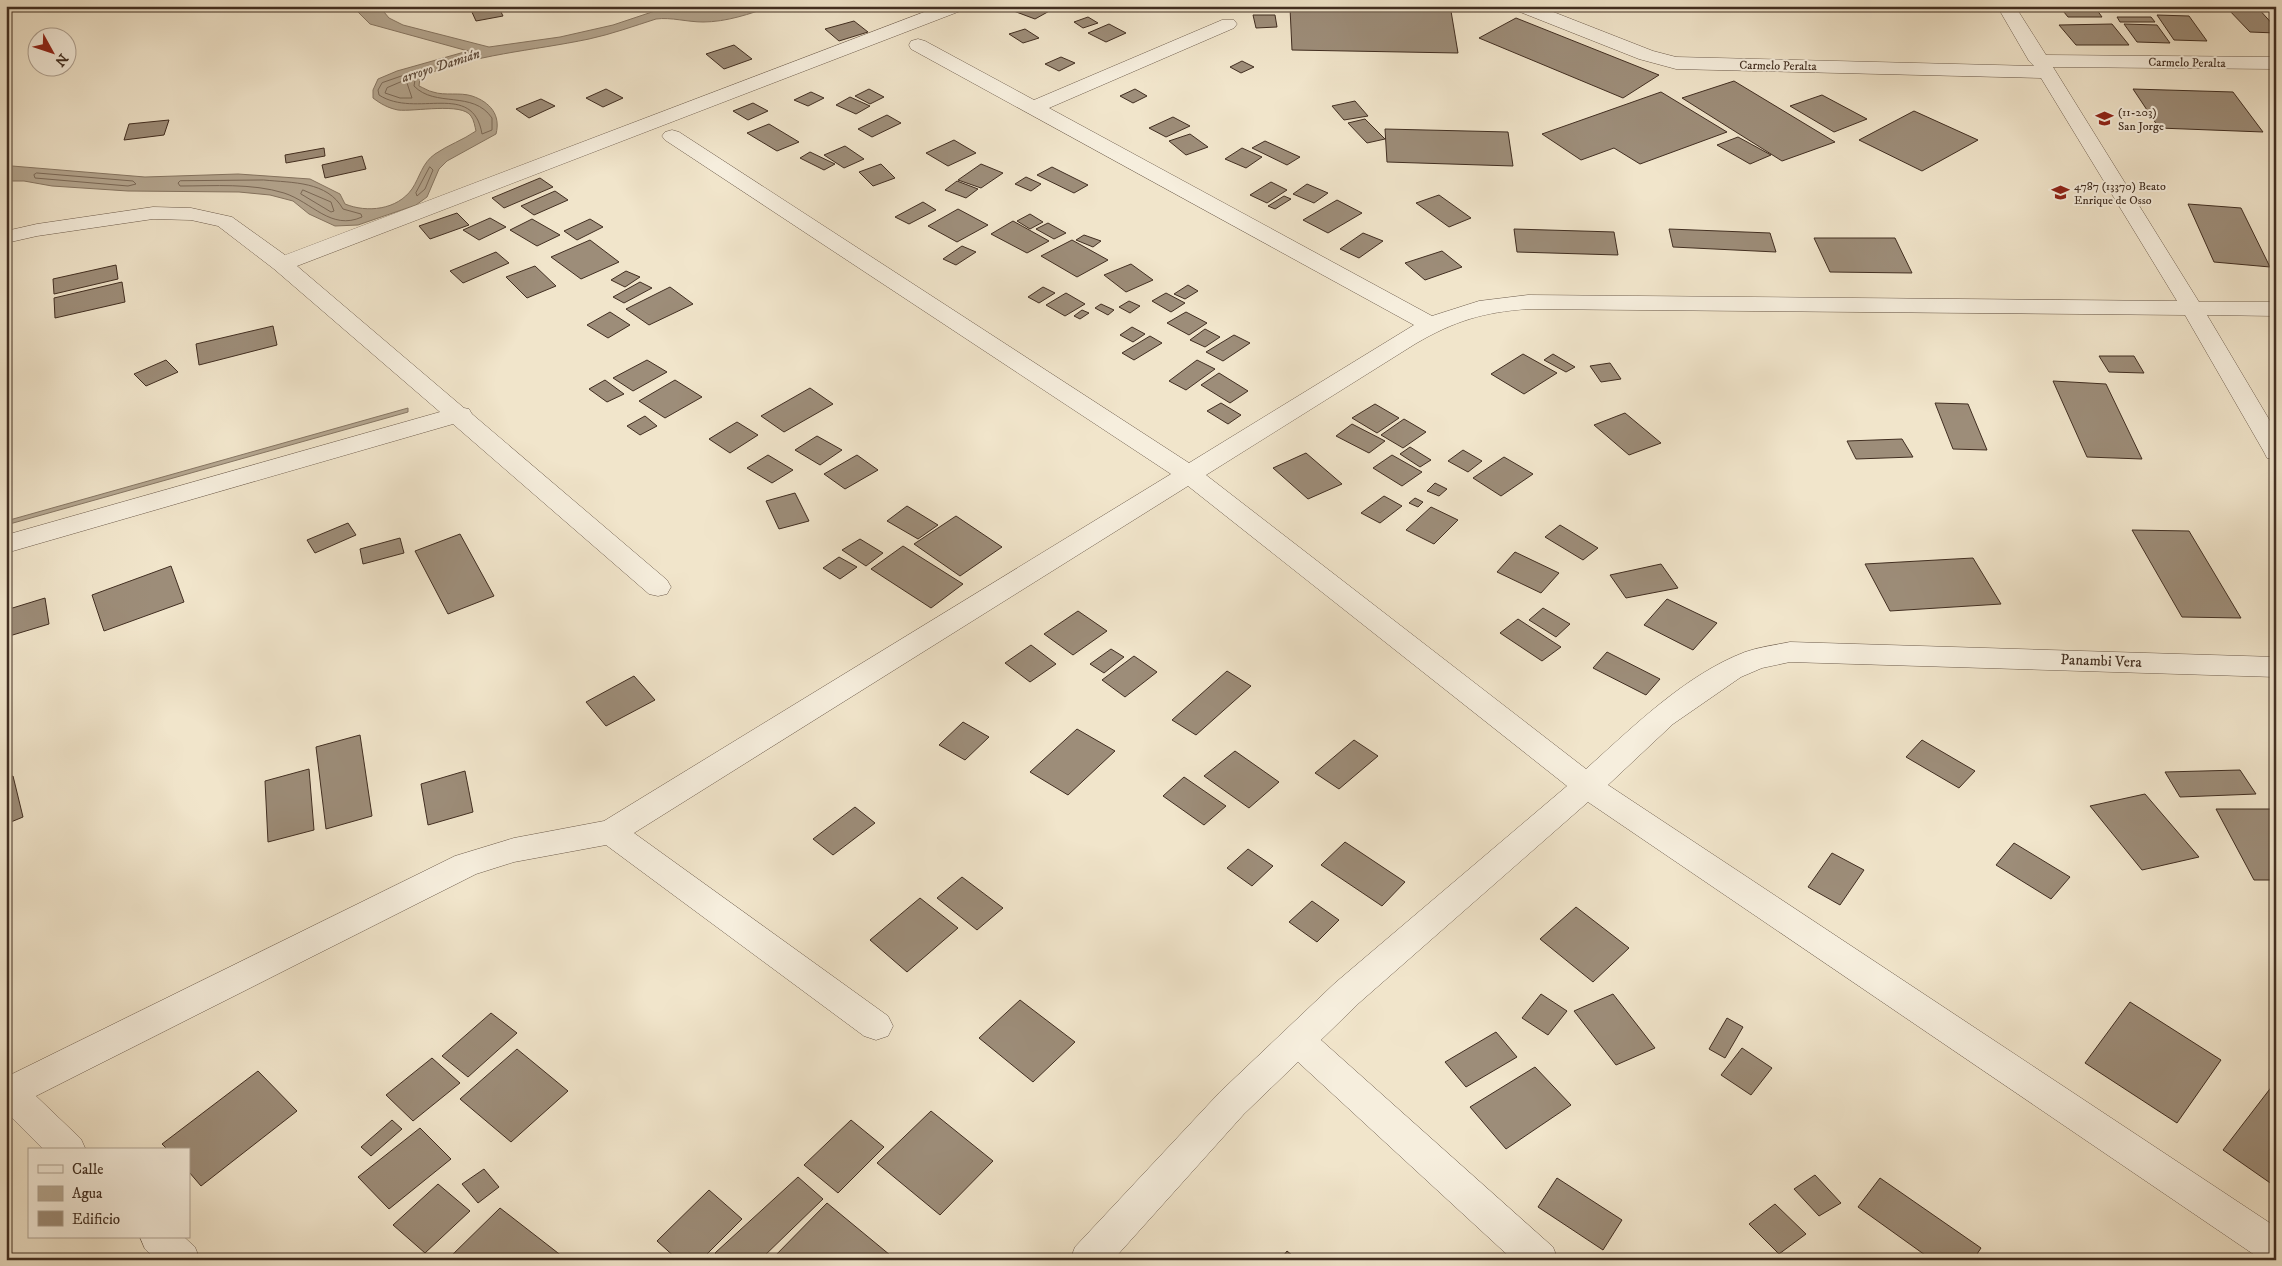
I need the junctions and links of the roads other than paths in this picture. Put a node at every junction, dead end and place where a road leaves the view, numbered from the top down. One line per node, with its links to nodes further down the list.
1 (957, 6): 11 (street)
2 (1521, 6): 7 (street, Carmelo Peralta)
3 (2006, 6): 7 (street)
4 (1228, 24): 8 (street)
5 (918, 45): 8 (street)
6 (2276, 64): 7 (street, Carmelo Peralta)
7 (2041, 66): 12 (street)
8 (1033, 108): 14 (street)
9 (672, 136): 17 (street)
10 (6, 237): 11 (street)
11 (282, 264): 15 (street)
12 (2192, 308): 13 (street); 14 (street); 16 (street)
13 (2276, 309)
14 (1431, 325): 17 (street)
15 (460, 414): 18 (street); 19 (street)
16 (2276, 452)
17 (1189, 474): 21 (street); 22 (street)
18 (6, 544)
19 (658, 587)
20 (2276, 666): 21 (street, Panambi Vera)
21 (1587, 786): 24 (street, Panambi Vera); 28 (street)
22 (611, 832): 23 (street); 25 (street)
23 (876, 1026)
24 (1298, 1040): 30 (street, Panambi Vera); 31 (street)
25 (8, 1093): 26 (street)
26 (66, 1148)
27 (159, 1238): 29 (street)
28 (2276, 1248)
29 (182, 1260)
30 (1088, 1260)
31 (1540, 1260)

